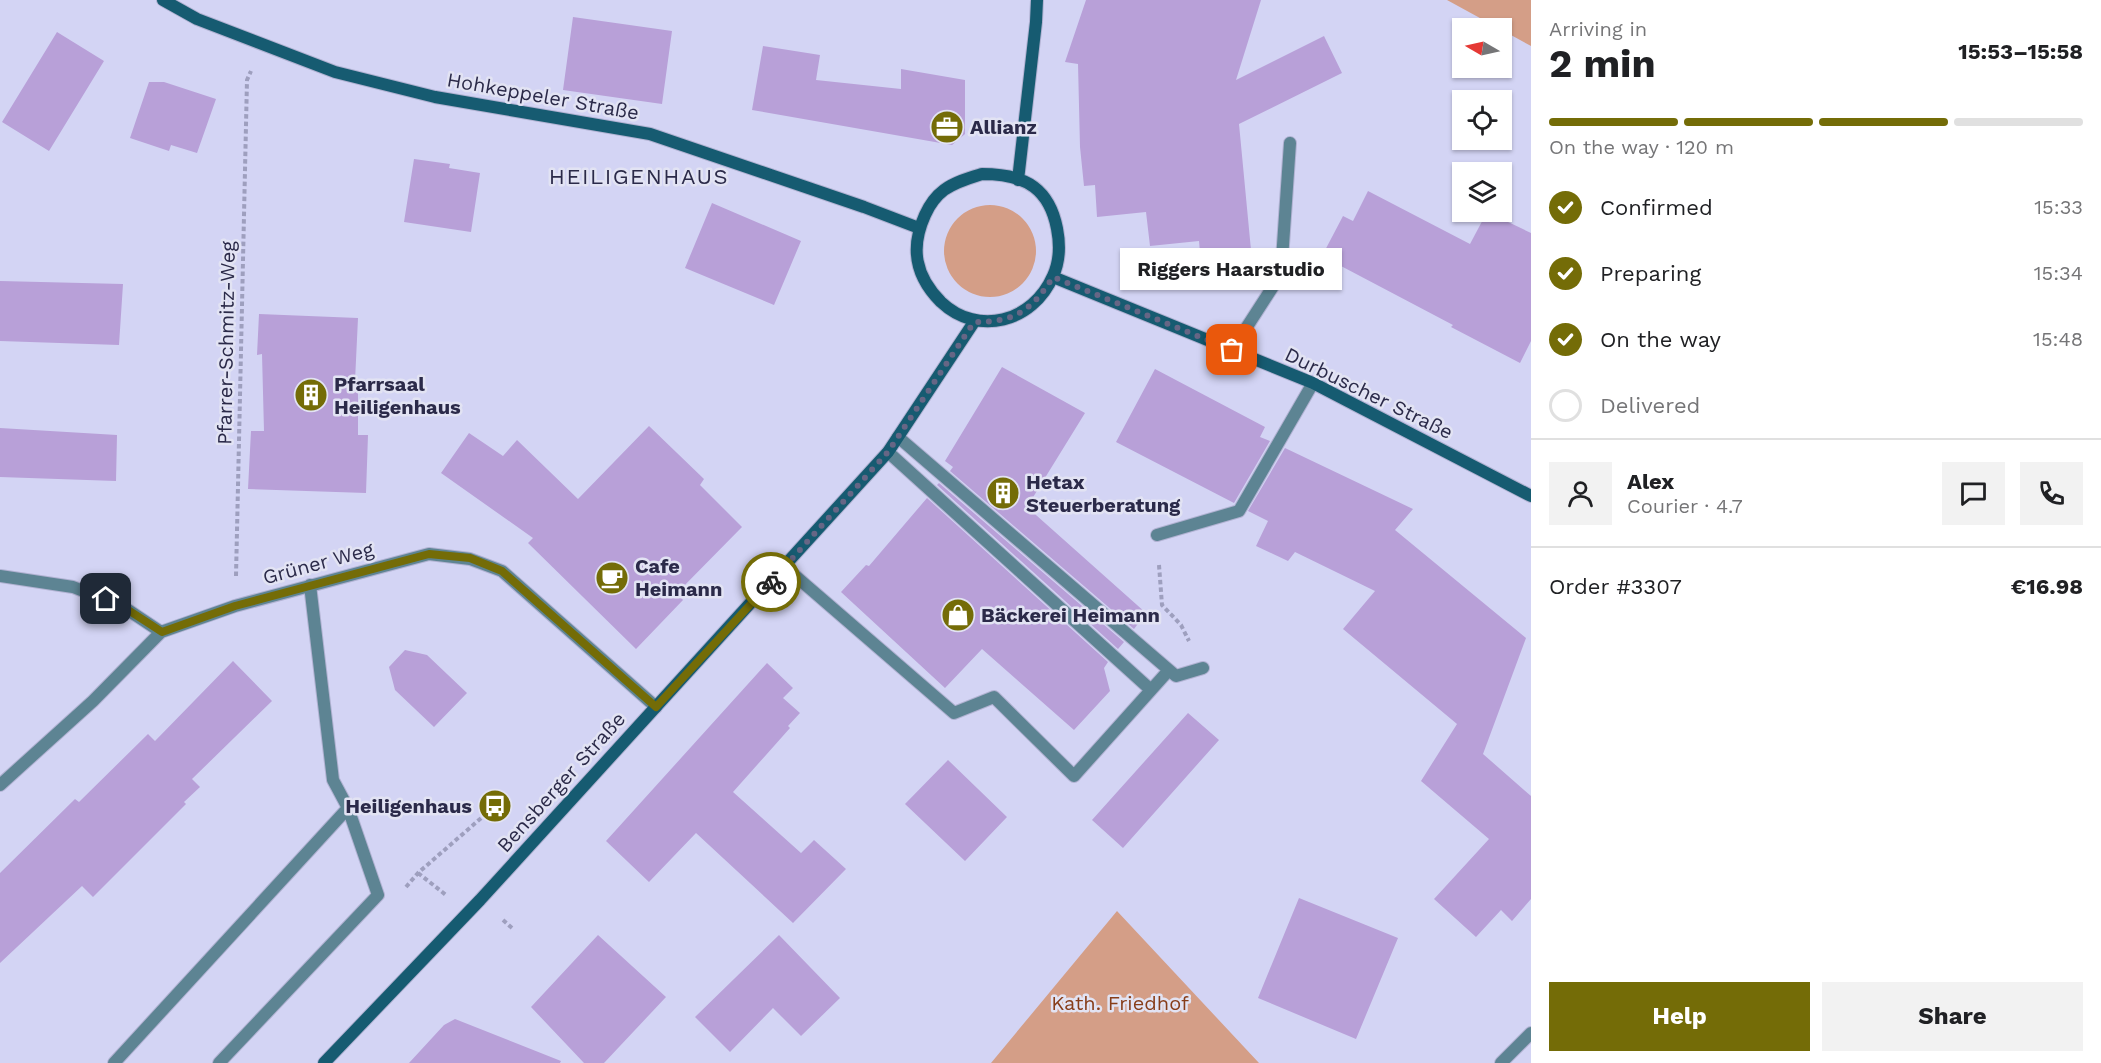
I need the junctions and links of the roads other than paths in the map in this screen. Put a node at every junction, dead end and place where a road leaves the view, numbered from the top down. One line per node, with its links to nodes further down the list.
1 (163, 0): 5 (main road, Hohkeppeler Straße)
2 (1037, 0): 4 (main road)
3 (1290, 143): 8 (street)
4 (1018, 180): 5 (main road); 6 (main road)
5 (919, 228): 7 (main road)
6 (1053, 277): 7 (main road); 8 (main road, Durbuscher Straße)
7 (974, 322): 10 (main road, Bensberger Straße)
8 (1232, 350): 9 (main road, Durbuscher Straße)
9 (1312, 383): 12 (main road, Durbuscher Straße); 13 (street)
10 (898, 436): 11 (main road, Bensberger Straße); 19 (street)
11 (888, 452): 14 (main road, Bensberger Straße); 20 (street)
12 (1531, 496)
13 (1157, 535)
14 (785, 567): 20 (street); 21 (main road, Bensberger Straße)
15 (0, 576): 17 (street)
16 (310, 585): 17 (street, Grüner Weg); 21 (street, Grüner Weg); 23 (street)
17 (162, 632): 22 (street, Grüner Weg)
18 (1203, 668): 19 (street)
19 (1169, 670): 20 (street)
20 (1151, 690)
21 (656, 707): 27 (main road, Bensberger Straße)
22 (0, 784)
23 (348, 808): 25 (street); 26 (street)
24 (1531, 1033): 28 (street)
25 (114, 1063)
26 (219, 1063)
27 (324, 1063)
28 (1501, 1063)

